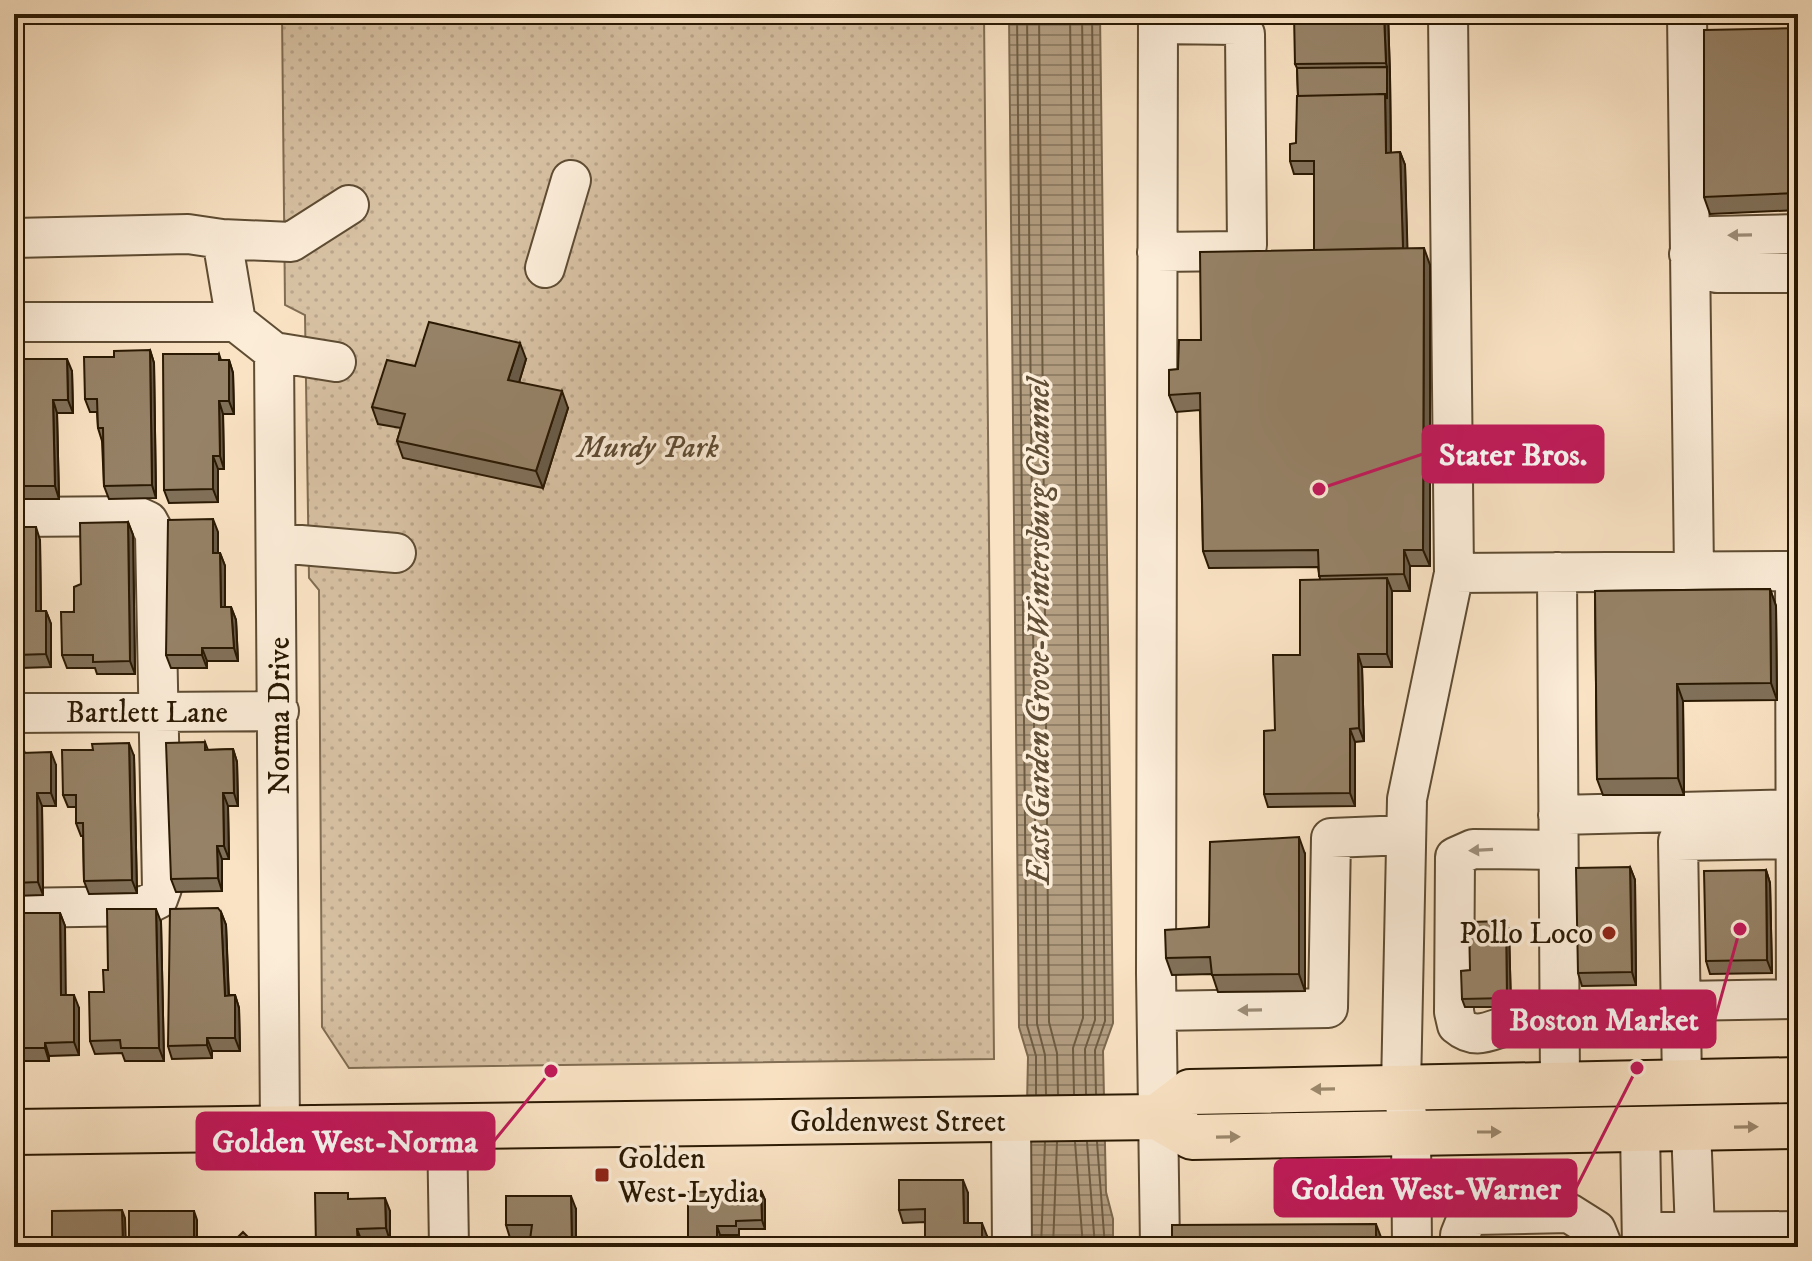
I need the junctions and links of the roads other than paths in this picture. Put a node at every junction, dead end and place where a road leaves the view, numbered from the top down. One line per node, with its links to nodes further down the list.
1 (1448, 14): 23 (street)
2 (1687, 14): 10 (street)
3 (1158, 19): 9 (street); 9 (street)
4 (571, 180): 11 (street)
5 (349, 205): 8 (street)
6 (1798, 234): 10 (street, one-way to 10)
7 (14, 238): 8 (street)
8 (222, 239): 14 (street)
9 (1157, 252): 32 (street)
10 (1689, 254): 12 (street); 22 (street)
11 (545, 268)
12 (1798, 273)
13 (14, 322): 14 (street)
14 (236, 322): 15 (street)
15 (274, 352): 16 (street); 18 (street, Norma Drive)
16 (336, 362)
17 (14, 517): 25 (street)
18 (277, 543): 19 (street); 24 (street, Norma Drive)
19 (396, 553)
20 (1797, 571): 22 (street); 27 (street)
21 (1557, 572): 22 (street); 23 (street); 28 (street)
22 (1694, 572)
23 (1454, 573): 29 (street)
24 (279, 711): 25 (street, Bartlett Lane); 43 (street, Norma Drive)
25 (160, 712): 26 (street, Bartlett Lane); 30 (street)
26 (14, 713)
27 (1797, 829): 28 (street); 31 (street); 31 (street)
28 (1558, 833): 33 (street); 33 (street, one-way to 33)
29 (1406, 835): 32 (street, one-way to 32); 37 (street)
30 (14, 908)
31 (1682, 1001): 35 (street)
32 (1157, 1011): 38 (street)
33 (1560, 1024): 36 (street)
34 (1798, 1080): 35 (main road)
35 (1682, 1082): 36 (main road)
36 (1560, 1085): 37 (main road)
37 (1401, 1088): 38 (main road, one-way to 38); 46 (street)
38 (1157, 1117): 39 (main road, Goldenwest Street); 46 (main road, one-way to 46); 51 (street)
39 (1011, 1121): 40 (main road, Goldenwest Street); 56 (street)
40 (447, 1126): 43 (main road, Goldenwest Street); 55 (street)
41 (1798, 1126): 42 (main road, one-way to 41)
42 (1691, 1128): 44 (main road); 52 (street)
43 (280, 1129): 45 (main road, Goldenwest Street)
44 (1640, 1130): 46 (main road, one-way to 44); 53 (street)
45 (14, 1132)
46 (1411, 1132): 49 (street)
47 (1199, 1225): 51 (street)
48 (1798, 1231): 52 (street)
49 (1401, 1232)
50 (1460, 1235): 54 (street)
51 (1159, 1236)
52 (1689, 1237): 53 (street)
53 (1642, 1240)
54 (1602, 1245)
55 (449, 1247)
56 (1012, 1247)

